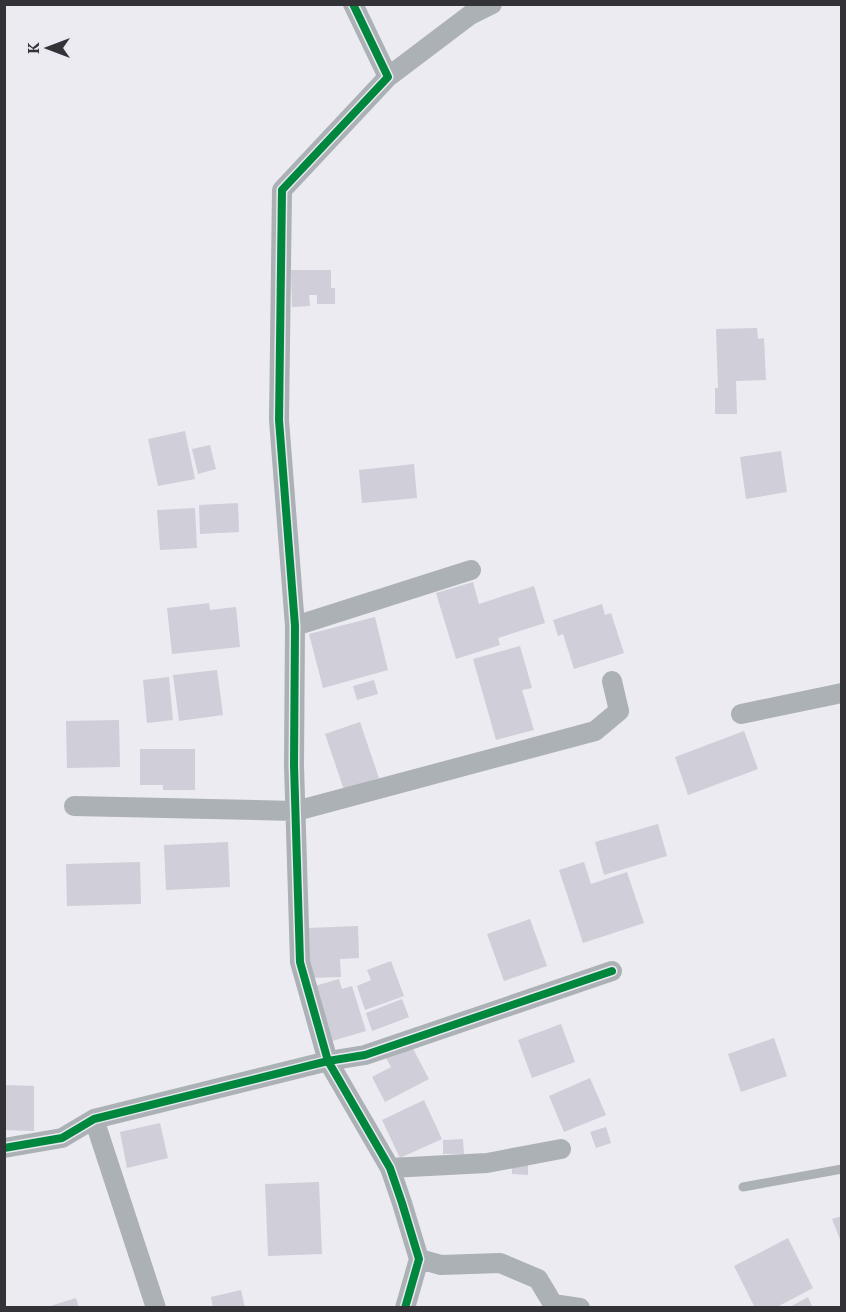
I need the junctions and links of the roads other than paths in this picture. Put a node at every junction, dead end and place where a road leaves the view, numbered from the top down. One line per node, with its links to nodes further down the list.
1 (353, 4): 3 (street)
2 (492, 4): 3 (street)
3 (388, 77): 5 (street)
4 (471, 570): 5 (street)
5 (295, 626): 10 (street)
6 (612, 681): 10 (street)
7 (842, 693): 8 (street)
8 (741, 714)
9 (74, 806): 10 (street)
10 (296, 811): 12 (street)
11 (612, 971): 12 (street)
12 (328, 1061): 13 (street); 16 (street)
13 (93, 1119): 14 (street); 21 (street)
14 (4, 1149)
15 (561, 1149): 16 (street)
16 (390, 1168): 19 (street)
17 (842, 1169): 18 (lane)
18 (743, 1186)
19 (419, 1259): 20 (street); 22 (street)
20 (554, 1306): 23 (street)
21 (156, 1308)
22 (405, 1308)
23 (580, 1308)

